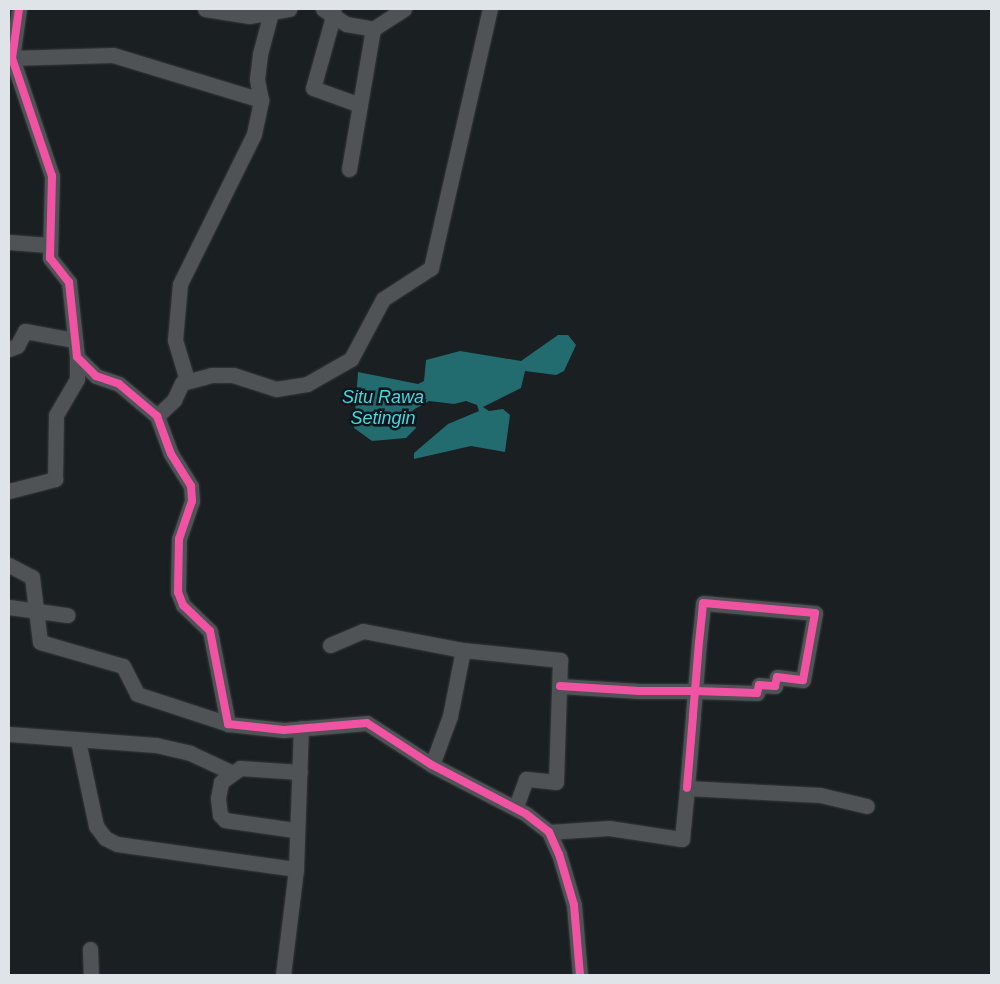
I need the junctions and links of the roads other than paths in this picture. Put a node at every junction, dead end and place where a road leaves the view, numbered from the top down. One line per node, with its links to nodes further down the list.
1 (19, 9): 9 (street)
2 (205, 9): 6 (street)
3 (289, 9): 6 (street)
4 (404, 9): 8 (street)
5 (490, 9): 18 (street)
6 (272, 11): 10 (street)
7 (328, 11): 8 (street); 11 (street)
8 (373, 30): 11 (street)
9 (11, 58): 10 (street); 14 (street)
10 (261, 100): 18 (street)
11 (360, 105): 12 (street)
12 (348, 169)
13 (9, 242): 14 (street)
14 (49, 245): 15 (street)
15 (74, 340): 16 (street); 17 (street)
16 (9, 349)
17 (77, 357): 19 (street); 20 (street)
18 (187, 380): 19 (street)
19 (157, 416): 29 (street)
20 (9, 491)
21 (9, 565): 23 (street)
22 (9, 606): 23 (street)
23 (35, 609): 24 (street); 29 (street)
24 (67, 615)
25 (330, 645): 26 (street)
26 (462, 650): 27 (street); 33 (street)
27 (560, 686): 28 (street); 38 (street)
28 (695, 691): 28 (street); 36 (street)
29 (228, 724): 30 (street)
30 (301, 728): 33 (street); 35 (street)
31 (9, 734): 32 (street)
32 (78, 740): 34 (street); 41 (street)
33 (432, 764): 38 (street)
34 (231, 772): 35 (street); 39 (street)
35 (300, 772): 39 (street)
36 (687, 788): 37 (street); 40 (street)
37 (867, 806)
38 (516, 807): 40 (street)
39 (294, 830): 41 (street)
40 (549, 832): 45 (street)
41 (296, 869): 44 (street)
42 (90, 949): 43 (street)
43 (92, 975)
44 (284, 975)
45 (580, 975)

